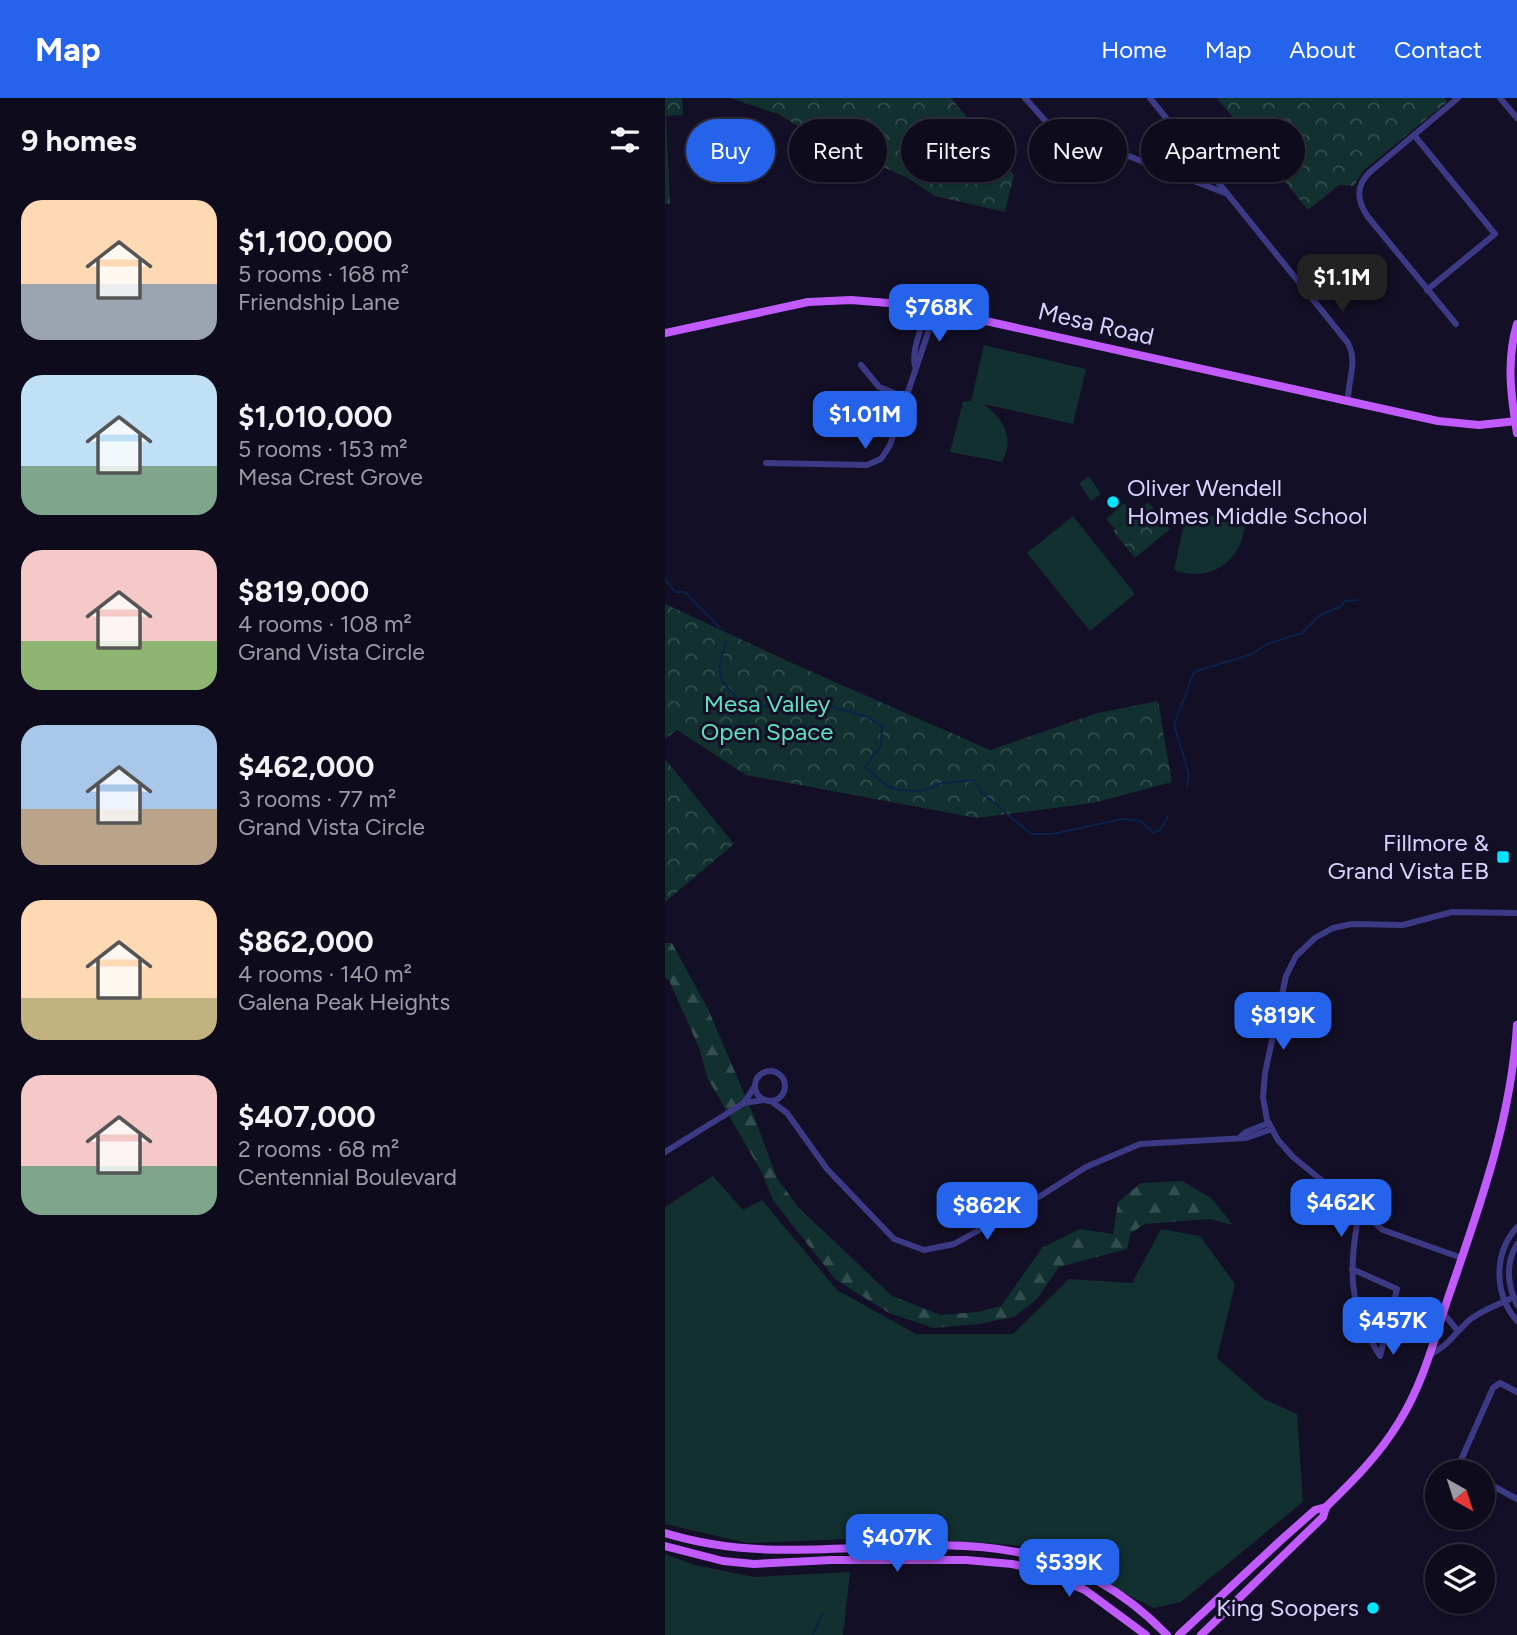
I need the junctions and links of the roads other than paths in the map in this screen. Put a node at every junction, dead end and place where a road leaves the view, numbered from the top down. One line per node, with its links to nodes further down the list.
1 (1024, 98): 7 (street)
2 (1150, 98): 7 (street)
3 (1458, 98): 6 (street)
4 (1500, 98): 5 (street)
5 (1517, 118)
6 (1414, 135): 8 (street); 8 (street)
7 (1227, 194): 15 (street)
8 (1427, 290): 10 (street)
9 (933, 308): 12 (main road, Mesa Road); 14 (street); 15 (main road, Mesa Road)
10 (1456, 324)
11 (1517, 324): 16 (main road)
12 (665, 333)
13 (861, 365): 14 (street)
14 (905, 397): 18 (street)
15 (1348, 400): 16 (main road, Mesa Road)
16 (1516, 421): 17 (main road)
17 (1517, 433)
18 (766, 463)
19 (1517, 913): 27 (street)
20 (1517, 1025): 21 (main road)
21 (1516, 1049): 32 (main road)
22 (755, 1086): 23 (street); 24 (street); 25 (street)
23 (782, 1094): 24 (street); 26 (street)
24 (768, 1100): 25 (street); 26 (street)
25 (744, 1103): 28 (street)
26 (787, 1113): 27 (street)
27 (1270, 1126): 29 (street)
28 (665, 1152)
29 (1359, 1212): 32 (street); 33 (street)
30 (1517, 1227): 34 (street)
31 (1517, 1244): 35 (street)
32 (1462, 1258): 36 (main road)
33 (1352, 1269): 33 (street)
34 (1504, 1301): 35 (street); 37 (street); 38 (street)
35 (1515, 1301)
36 (1443, 1313): 38 (street); 39 (main road)
37 (1517, 1321)
38 (1458, 1332): 39 (street)
39 (1429, 1355): 44 (main road)
40 (1517, 1392): 41 (street)
41 (1461, 1460)
42 (1495, 1487): 43 (street)
43 (1517, 1499)
44 (1326, 1507): 51 (main road); 52 (main road)
45 (665, 1533): 47 (main road)
46 (665, 1546): 48 (main road)
47 (801, 1549): 48 (main road); 50 (main road)
48 (803, 1562): 49 (main road)
49 (1146, 1635)
50 (1167, 1635)
51 (1179, 1635)
52 (1201, 1635)

